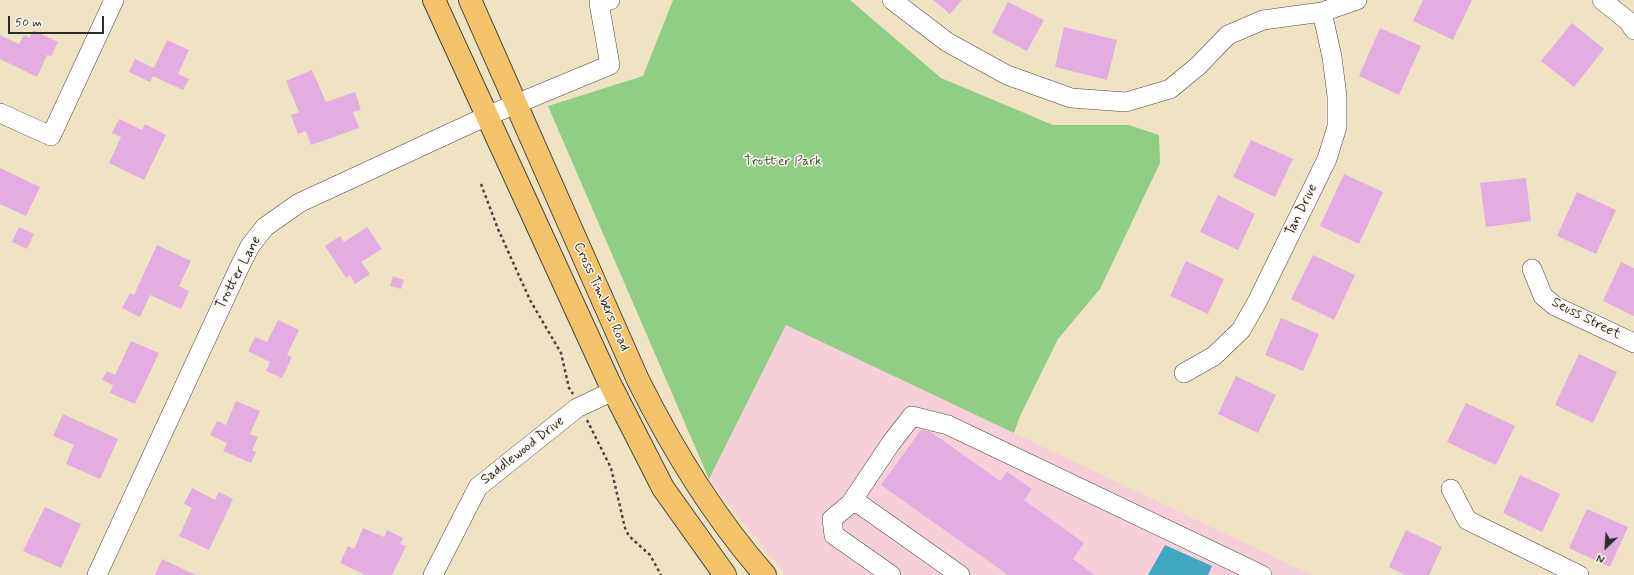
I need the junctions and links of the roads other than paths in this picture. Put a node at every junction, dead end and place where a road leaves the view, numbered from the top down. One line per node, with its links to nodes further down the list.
1 (114, 0): 11 (street)
2 (434, 0): 12 (main road, Cross Timbers Road)
3 (470, 0): 10 (main road, Cross Timbers Road)
4 (892, 0): 8 (street)
5 (1357, 0): 8 (street)
6 (1602, 0): 9 (street)
7 (602, 1): 10 (street, Trotter Lane)
8 (1322, 12): 15 (street, Tan Drive)
9 (1634, 30)
10 (516, 104): 12 (street, Trotter Lane); 22 (main road, Cross Timbers Road)
11 (0, 113)
12 (487, 116): 16 (main road, Cross Timbers Road); 19 (street, Trotter Lane)
13 (1532, 270): 14 (street, Seuss Street)
14 (1634, 343)
15 (1184, 373)
16 (613, 391): 20 (street, Saddlewood Drive); 21 (main road, Cross Timbers Road)
17 (1451, 489): 26 (street)
18 (850, 504): 23 (street); 24 (street); 25 (street)
19 (97, 575)
20 (433, 575)
21 (725, 575)
22 (765, 575)
23 (891, 575)
24 (960, 575)
25 (1262, 575)
26 (1579, 575)

